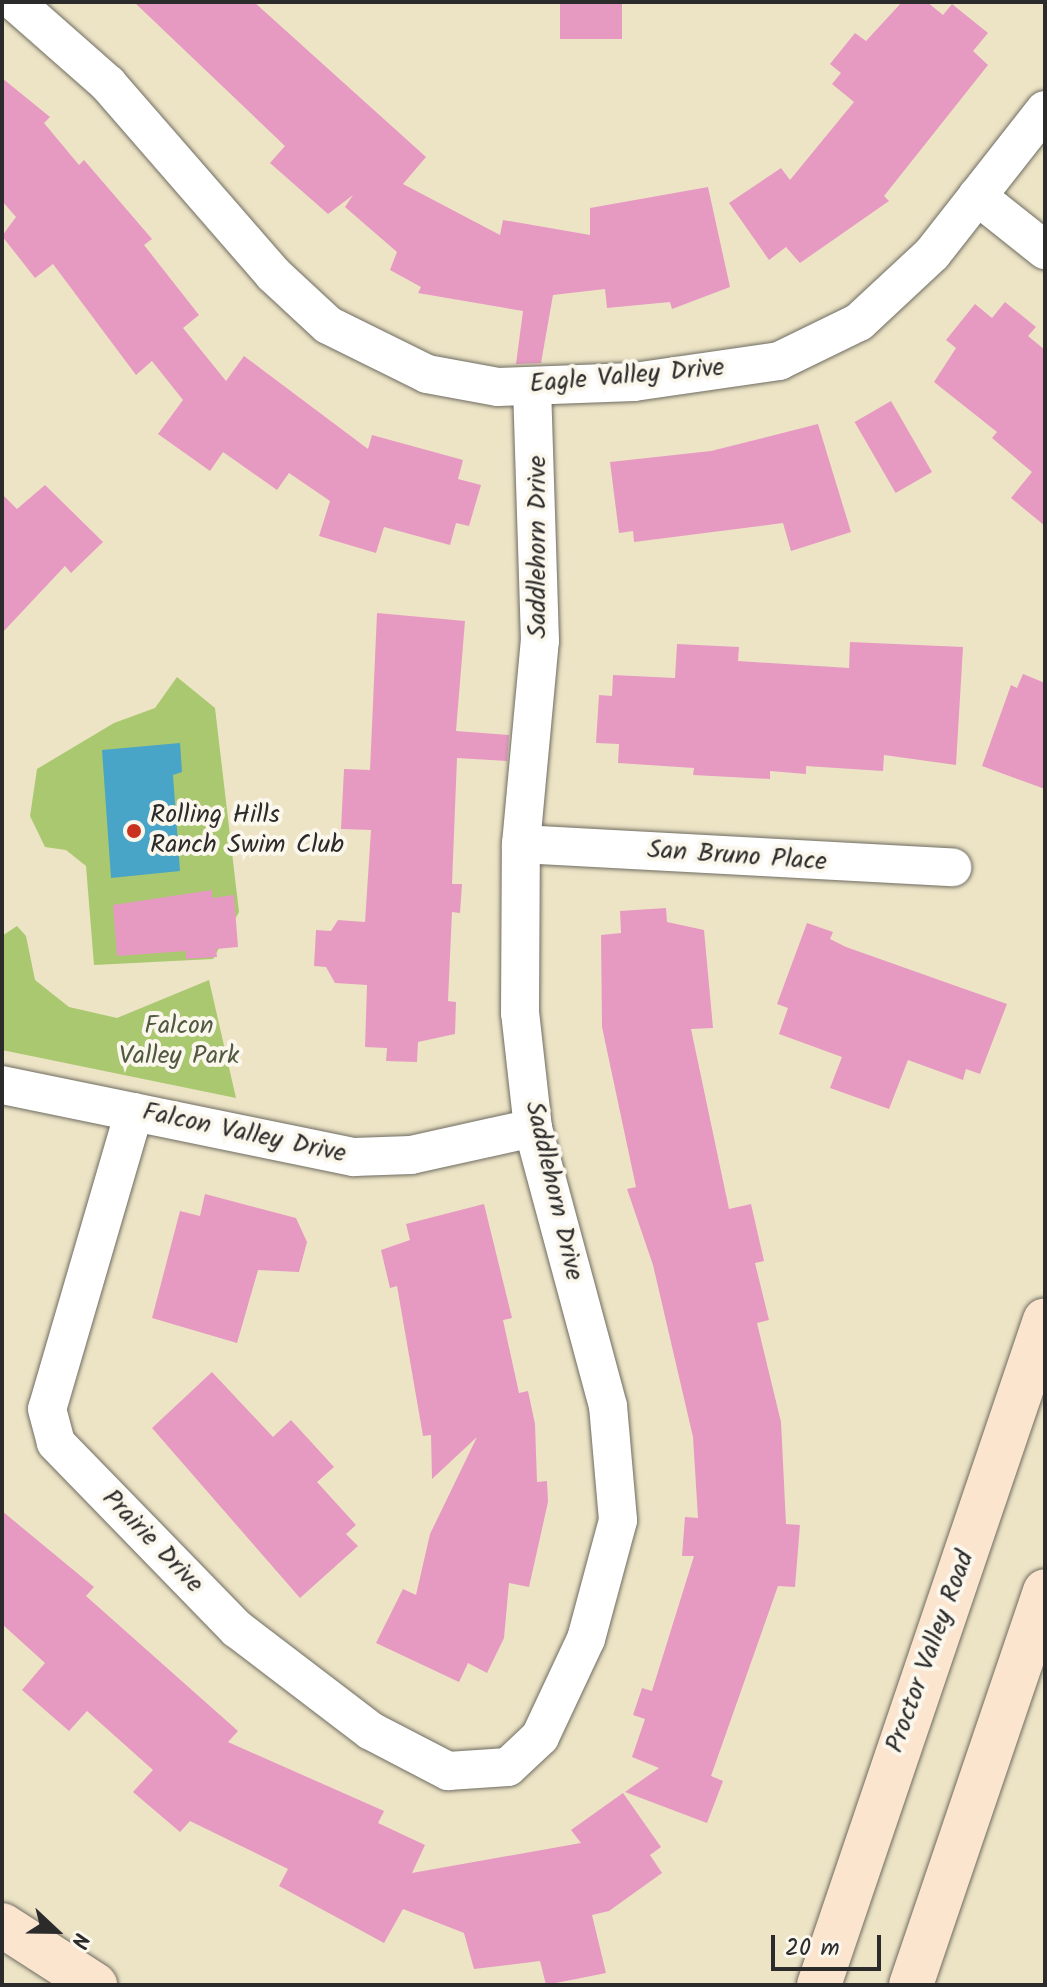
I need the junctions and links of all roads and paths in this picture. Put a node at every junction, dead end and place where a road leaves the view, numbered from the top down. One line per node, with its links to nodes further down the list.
1 (15, 2): 5 (street, Eagle Valley Drive)
2 (1045, 110): 3 (street, Eagle Valley Drive)
3 (977, 196): 4 (street); 5 (street, Eagle Valley Drive)
4 (1045, 250)
5 (532, 388): 6 (street, Saddlehorn Drive)
6 (521, 844): 7 (street, San Bruno Place); 10 (street, Saddlehorn Drive)
7 (952, 867)
8 (2, 1085): 9 (street, Falcon Valley Drive)
9 (134, 1112): 10 (street, Falcon Valley Drive); 13 (street, Prairie Drive)
10 (533, 1128): 13 (street, Saddlehorn Drive)
11 (1045, 1320): 16 (main road, Proctor Valley Road)
12 (1045, 1591): 17 (main road)
13 (540, 1737)
14 (2, 1925): 15 (main road)
15 (71, 1979)
16 (819, 1985)
17 (911, 1985)

